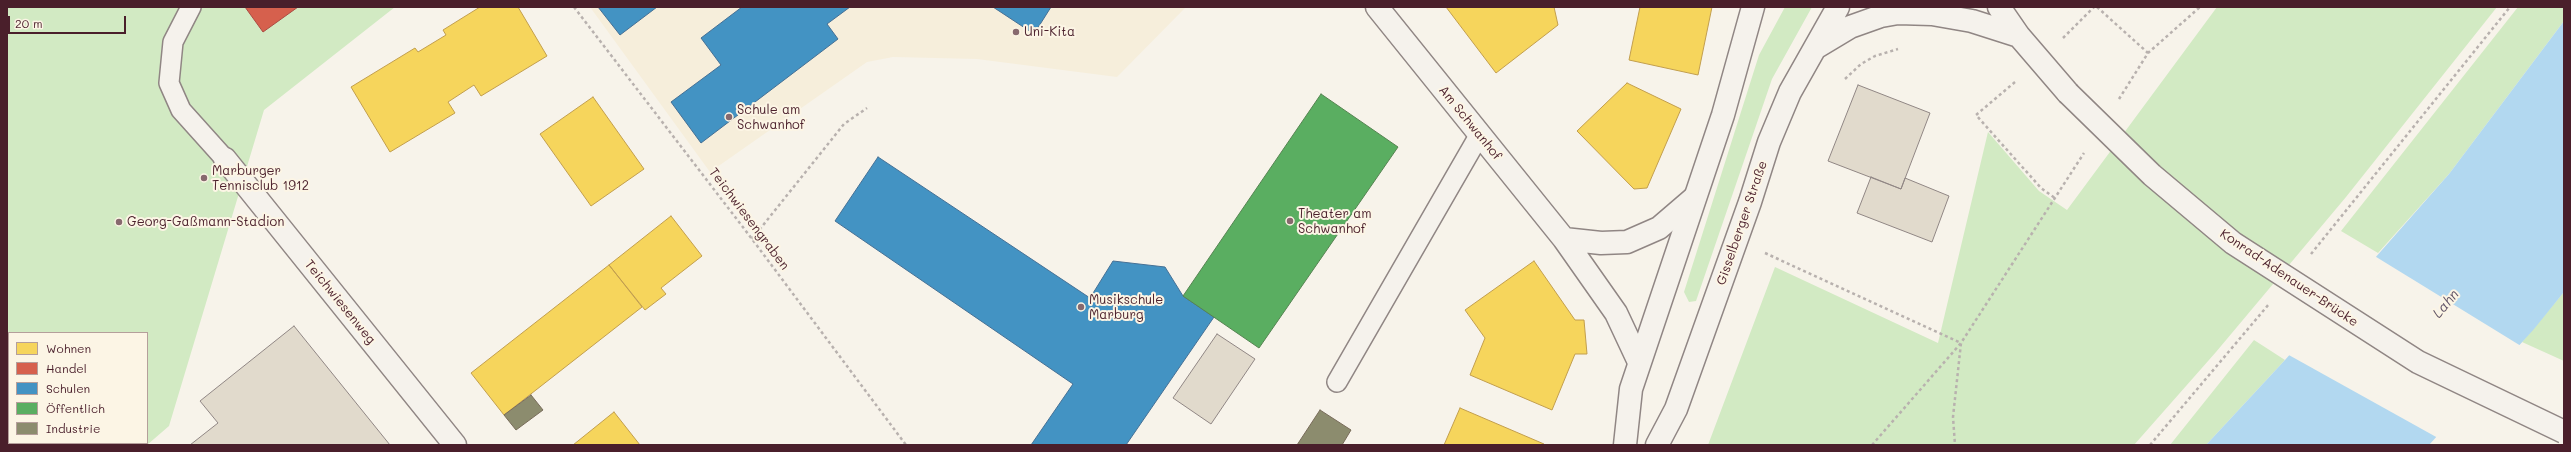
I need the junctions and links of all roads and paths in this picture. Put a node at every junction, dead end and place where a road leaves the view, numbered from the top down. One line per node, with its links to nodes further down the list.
1 (191, 7): 21 (lane)
2 (574, 7): 24 (path, Teichwiesengraben)
3 (1377, 7): 19 (main road, Am Schwanhof)
4 (1753, 7): 22 (main road)
5 (1838, 7): 12 (main road, Gisselberger Straße)
6 (1999, 7): 11 (main road)
7 (2094, 7): 15 (path)
8 (2097, 7): 14 (path)
9 (2200, 7): 14 (path)
10 (2510, 7): 27 (path)
11 (2019, 36): 12 (main road); 15 (main road, Konrad-Adenauer-Brücke)
12 (1813, 49): 26 (main road, Gisselberger Straße)
13 (1898, 49): 16 (path)
14 (2148, 53): 17 (path)
15 (2040, 60): 23 (path); 32 (main road, Konrad-Adenauer-Brücke, bridge)
16 (1845, 79)
17 (2114, 106)
18 (867, 108): 24 (path)
19 (1480, 134): 25 (main road, Am Schwanhof); 31 (lane)
20 (2085, 152): 23 (path)
21 (225, 159): 33 (main road, Teichwiesenweg)
22 (1694, 198): 25 (main road); 30 (main road)
23 (2055, 198): 29 (path)
24 (752, 239): 34 (path, Teichwiesengraben)
25 (1564, 239): 30 (main road, Am Schwanhof)
26 (1737, 240): 29 (path); 36 (main road, Gisselberger Straße)
27 (2308, 257)
28 (2273, 300): 39 (path)
29 (1961, 343): 37 (path); 38 (path)
30 (1639, 362): 35 (main road)
31 (1337, 382)
32 (2564, 432)
33 (454, 445)
34 (906, 445)
35 (1625, 445)
36 (1657, 445)
37 (1872, 445)
38 (1955, 445)
39 (2150, 445)

